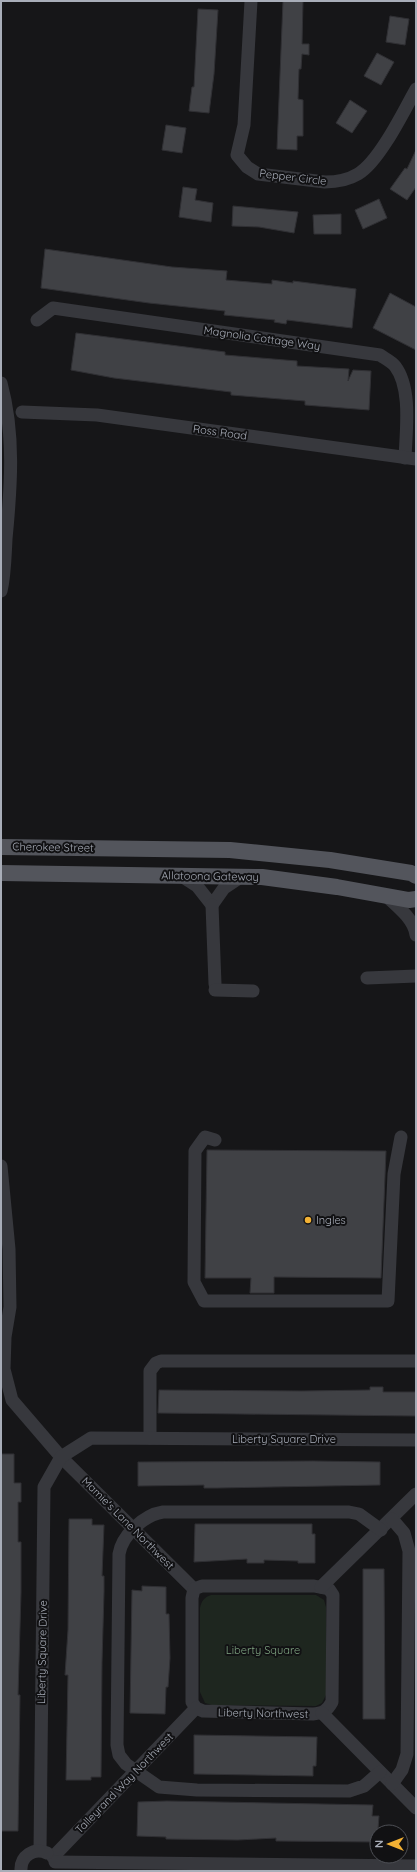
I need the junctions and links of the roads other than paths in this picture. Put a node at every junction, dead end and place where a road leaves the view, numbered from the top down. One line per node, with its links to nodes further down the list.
1 (251, 1): 2 (street, Pepper Circle)
2 (416, 89)
3 (37, 320): 6 (street, Magnolia Cottage Way)
4 (1, 383): 7 (street)
5 (22, 412): 6 (street, Ross Road)
6 (410, 459)
7 (1, 591)
8 (1, 847): 12 (main road, Cherokee Street)
9 (1, 873): 10 (main road, Allatoona Gateway)
10 (180, 875): 11 (main road, Allatoona Gateway); 15 (street)
11 (242, 876): 13 (main road, Allatoona Gateway); 15 (street)
12 (416, 876)
13 (386, 896): 14 (main road, Allatoona Gateway); 16 (street)
14 (416, 899)
15 (212, 905): 19 (street)
16 (416, 935)
17 (416, 976): 18 (street)
18 (367, 978)
19 (253, 991)
20 (401, 1137): 21 (street)
21 (215, 1140)
22 (1, 1166): 26 (street)
23 (416, 1361): 24 (street)
24 (150, 1438): 25 (street, Liberty Square Drive); 26 (street, Liberty Square Drive)
25 (416, 1440)
26 (61, 1457): 29 (street, Mamie's Lane Northwest); 39 (street, Liberty Square Drive)
27 (416, 1494): 28 (street)
28 (392, 1519): 30 (street); 37 (street)
29 (134, 1529): 30 (street); 32 (street, Mamie's Lane Northwest); 35 (street)
30 (381, 1530): 31 (street)
31 (321, 1587): 32 (street); 34 (street, Liberty Northwest)
32 (194, 1589): 33 (street)
33 (196, 1708): 34 (street, Liberty Northwest); 35 (street, Talleyrand Way Northwest)
34 (322, 1714): 36 (street)
35 (135, 1771): 36 (street); 40 (street, Talleyrand Way Northwest)
36 (380, 1772): 37 (street)
37 (392, 1784): 38 (street)
38 (416, 1808)
39 (40, 1850): 40 (street); 42 (street)
40 (55, 1863): 41 (street)
41 (416, 1866)
42 (21, 1871)

